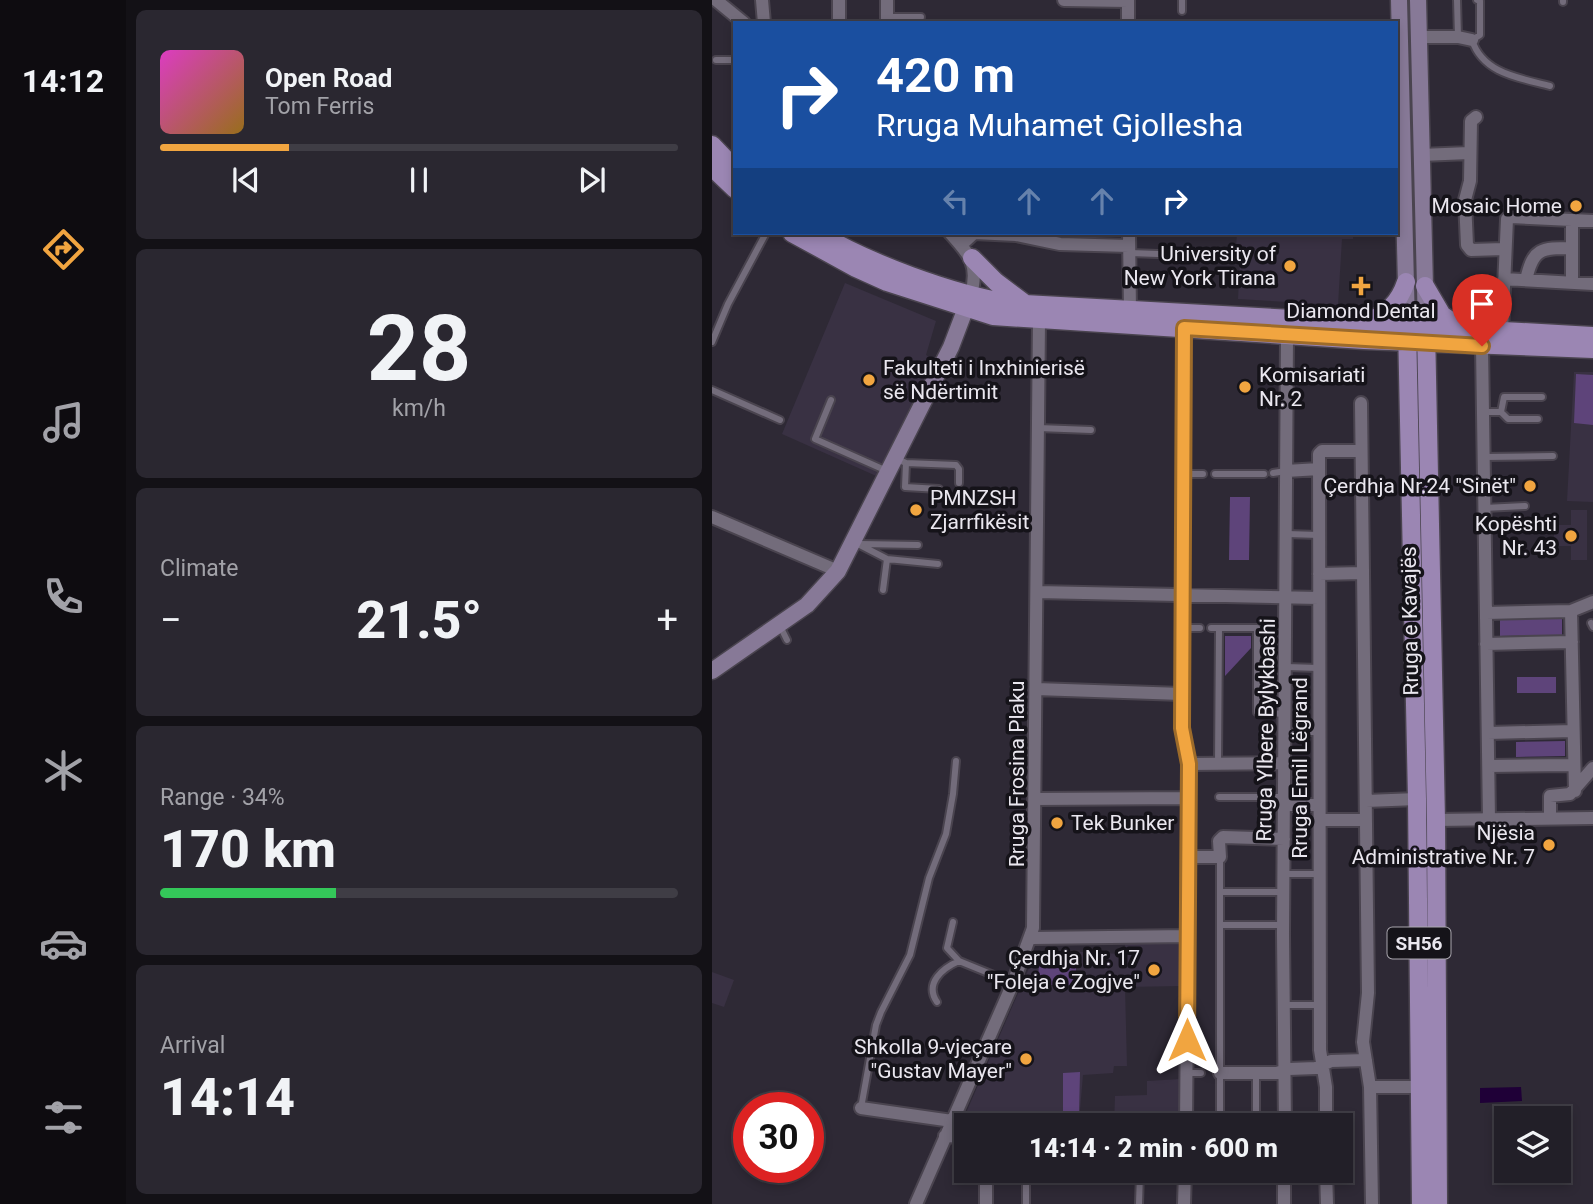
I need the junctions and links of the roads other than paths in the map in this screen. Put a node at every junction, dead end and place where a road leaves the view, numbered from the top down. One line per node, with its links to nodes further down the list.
1 (762, 0): 16 (street)
2 (839, 0): 17 (street)
3 (887, 0): 14 (street)
4 (1064, 0): 5 (street)
5 (1128, 0): 18 (street)
6 (1182, 0): 12 (lane)
7 (1399, 0): 22 (main road, Rruga e Kavajës)
8 (1418, 0): 21 (main road, Rruga e Kavajës)
9 (1457, 0): 19 (lane)
10 (1477, 0): 20 (lane)
11 (718, 1): 15 (street)
12 (1182, 11)
13 (921, 17): 14 (lane)
14 (887, 20)
15 (742, 21)
16 (764, 21)
17 (839, 21)
18 (1128, 21)
19 (1458, 37): 20 (street); 21 (street)
20 (1472, 40): 25 (lane)
21 (1419, 49): 22 (main road); 30 (main road, Rruga e Kavajës)
22 (1399, 53): 29 (main road, Rruga e Kavajës)
23 (716, 60): 24 (lane)
24 (733, 60)
25 (1550, 86)
26 (1476, 117): 28 (street)
27 (712, 145): 32 (main road)
28 (1469, 153): 30 (street); 44 (street)
29 (1400, 155): 49 (main road, Rruga e Kavajës)
30 (1421, 155): 52 (main road, Rruga e Kavajës)
31 (712, 167): 33 (main road)
32 (733, 167)
33 (733, 187)
34 (1572, 220): 35 (street); 43 (street); 44 (street)
35 (1593, 221)
36 (765, 235): 65 (lane)
37 (796, 235): 53 (main road)
38 (822, 235): 53 (main road)
39 (952, 235): 45 (street)
40 (973, 235): 45 (street)
41 (1016, 235): 42 (street)
42 (1129, 244): 46 (lane); 55 (street)
43 (1572, 248): 48 (street); 50 (street)
44 (1504, 249): 47 (street)
45 (966, 252): 53 (street); 54 (main road)
46 (1186, 256)
47 (1504, 279): 48 (street); 59 (street)
48 (1526, 280): 50 (street)
49 (1406, 282): 58 (main road); 60 (main road, Rruga e Kavajës)
50 (1572, 283): 51 (street)
51 (1593, 284)
52 (1425, 286): 62 (main road, Rruga e Kavajës); 64 (main road)
53 (969, 302): 54 (main road); 56 (main road); 82 (main road)
54 (1027, 305): 55 (main road)
55 (1130, 311): 58 (main road)
56 (1039, 320): 57 (main road); 77 (street, Rruga Frosina Plaku)
57 (1184, 328): 61 (main road); 86 (street)
58 (1364, 332): 60 (main road); 61 (main road); 68 (main road)
59 (1502, 332): 63 (main road); 64 (main road)
60 (1408, 334): 62 (main road); 68 (main road, Rruga e Kavajës)
61 (1287, 335): 84 (street, Rruga Ylbere Bylykbashi)
62 (1426, 336): 64 (main road); 67 (main road, Rruga e Kavajës)
63 (1593, 337)
64 (1470, 341): 66 (main road); 67 (main road); 73 (street)
65 (712, 342)
66 (1593, 349)
67 (1427, 382): 148 (main road, Rruga e Kavajës)
68 (1409, 383): 139 (main road, Rruga e Kavajës)
69 (712, 390): 76 (lane)
70 (1542, 397): 74 (lane)
71 (831, 400): 82 (lane)
72 (1361, 403): 79 (street)
73 (1483, 412): 74 (lane); 81 (street)
74 (1501, 412): 75 (lane)
75 (1539, 419)
76 (780, 420)
77 (1038, 428): 78 (lane); 105 (street, Rruga Frosina Plaku)
78 (1092, 430)
79 (1361, 451): 83 (street); 102 (street)
80 (1553, 456): 81 (lane)
81 (1484, 457): 93 (street)
82 (896, 464): 90 (lane); 91 (lane); 97 (main road)
83 (1319, 470): 84 (street); 96 (street, Rruga Emil Lëgrand)
84 (1286, 471): 85 (lane); 95 (street, Rruga Ylbere Bylykbashi)
85 (1273, 473)
86 (1183, 474): 87 (lane); 106 (street)
87 (1203, 474)
88 (1215, 474): 89 (lane)
89 (1264, 474)
90 (959, 483)
91 (939, 489)
92 (1525, 506): 93 (lane)
93 (1484, 508): 111 (street)
94 (712, 517): 101 (street)
95 (1287, 534): 96 (lane); 107 (street, Rruga Ylbere Bylykbashi)
96 (1319, 535): 103 (street, Rruga Emil Lëgrand)
97 (855, 543): 98 (lane); 99 (lane); 101 (main road)
98 (918, 545)
99 (887, 559): 100 (lane); 104 (lane)
100 (938, 564)
101 (837, 571): 120 (main road)
102 (1362, 573): 103 (street); 141 (street)
103 (1319, 574): 108 (street, Rruga Emil Lëgrand)
104 (883, 590)
105 (1037, 592): 106 (street); 121 (street, Rruga Frosina Plaku)
106 (1183, 595): 107 (street); 112 (street)
107 (1287, 598): 108 (street); 118 (street, Rruga Ylbere Bylykbashi)
108 (1319, 598): 119 (street, Rruga Emil Lëgrand)
109 (1587, 606): 110 (street)
110 (1571, 611): 111 (street); 116 (street)
111 (1486, 613): 117 (street)
112 (1183, 628): 113 (lane); 122 (street)
113 (1200, 628)
114 (1211, 628): 115 (lane)
115 (1220, 628): 123 (lane); 129 (lane)
116 (1572, 642): 117 (street); 126 (street)
117 (1487, 644): 127 (street)
118 (1286, 667): 119 (lane); 123 (street, Rruga Ylbere Bylykbashi)
119 (1319, 667): 125 (street, Rruga Emil Lëgrand)
120 (712, 671)
121 (1036, 689): 122 (street); 138 (street, Rruga Frosina Plaku)
122 (1182, 694): 131 (street)
123 (1285, 714): 124 (street, Rruga Ylbere Bylykbashi)
124 (1285, 732): 125 (lane); 130 (street, Rruga Ylbere Bylykbashi)
125 (1319, 732): 142 (street, Rruga Emil Lëgrand)
126 (1574, 732): 127 (street); 132 (street)
127 (1488, 733): 133 (street)
128 (956, 761): 175 (lane)
129 (1218, 763): 130 (street); 131 (street)
130 (1285, 763): 140 (street, Rruga Ylbere Bylykbashi)
131 (1189, 764): 137 (street)
132 (1574, 765): 133 (street); 135 (street)
133 (1488, 766): 145 (street)
134 (1593, 768): 135 (street)
135 (1575, 791): 143 (street)
136 (1219, 797): 140 (lane)
137 (1189, 798): 138 (street); 150 (street)
138 (1035, 799): 160 (street, Rruga Frosina Plaku)
139 (1417, 799): 141 (street); 174 (main road, Rruga e Kavajës / SH56)
140 (1284, 801): 142 (street); 149 (street, Rruga Ylbere Bylykbashi)
141 (1366, 801): 147 (street)
142 (1319, 805): 146 (street, Rruga Emil Lëgrand)
143 (1550, 818): 144 (street); 145 (street)
144 (1593, 818)
145 (1489, 819): 148 (street)
146 (1319, 820): 147 (street); 153 (street, Rruga Emil Lëgrand)
147 (1366, 820): 166 (street)
148 (1436, 820): 199 (main road, Rruga e Kavajës / SH56)
149 (1284, 838): 151 (street); 152 (street, Rruga Ylbere Bylykbashi)
150 (1189, 857): 151 (street); 159 (street)
151 (1220, 857): 154 (lane)
152 (1284, 874): 153 (lane); 155 (street, Rruga Ylbere Bylykbashi)
153 (1319, 874): 165 (street, Rruga Emil Lëgrand)
154 (1220, 892): 155 (lane); 157 (lane)
155 (1284, 892): 158 (street, Rruga Ylbere Bylykbashi)
156 (953, 922): 161 (lane)
157 (1220, 925): 158 (lane); 171 (lane)
158 (1284, 925): 164 (street, Rruga Ylbere Bylykbashi)
159 (1188, 936): 160 (street); 169 (street)
160 (1032, 938): 162 (street, Rruga Frosina Plaku)
161 (959, 961): 162 (lane); 163 (lane)
162 (1013, 983): 181 (street, Rruga Frosina Plaku)
163 (937, 1002)
164 (1284, 1005): 165 (lane); 168 (street, Rruga Ylbere Bylykbashi)
165 (1319, 1005): 167 (street, Rruga Emil Lëgrand)
166 (1366, 1060): 167 (street); 173 (street)
167 (1322, 1065): 168 (street); 180 (street, Rruga Emil Lëgrand)
168 (1285, 1070): 172 (street); 179 (street, Rruga Ylbere Bylykbashi)
169 (1187, 1073): 170 (lane); 176 (street)
170 (1201, 1073)
171 (1218, 1073): 172 (street); 177 (lane)
172 (1256, 1073): 178 (lane)
173 (1370, 1087): 174 (street); 197 (street)
174 (1421, 1087): 198 (main road, Rruga e Kavajës / SH56)
175 (861, 1108): 181 (street)
176 (1186, 1113)
177 (1220, 1113)
178 (1256, 1113)
179 (1285, 1113)
180 (1326, 1113)
181 (952, 1121): 182 (street, Rruga Frosina Plaku)
182 (945, 1136): 183 (street); 190 (street, Rruga Frosina Plaku)
183 (954, 1136)
184 (986, 1183): 191 (street)
185 (1022, 1183): 192 (lane)
186 (1147, 1183): 193 (lane)
187 (1185, 1183): 194 (street)
188 (1284, 1183): 195 (street)
189 (1326, 1183): 196 (street)
190 (916, 1204)
191 (986, 1204)
192 (1026, 1204)
193 (1140, 1204)
194 (1184, 1204)
195 (1284, 1204)
196 (1327, 1204)
197 (1372, 1204)
198 (1421, 1204)
199 (1438, 1204)

